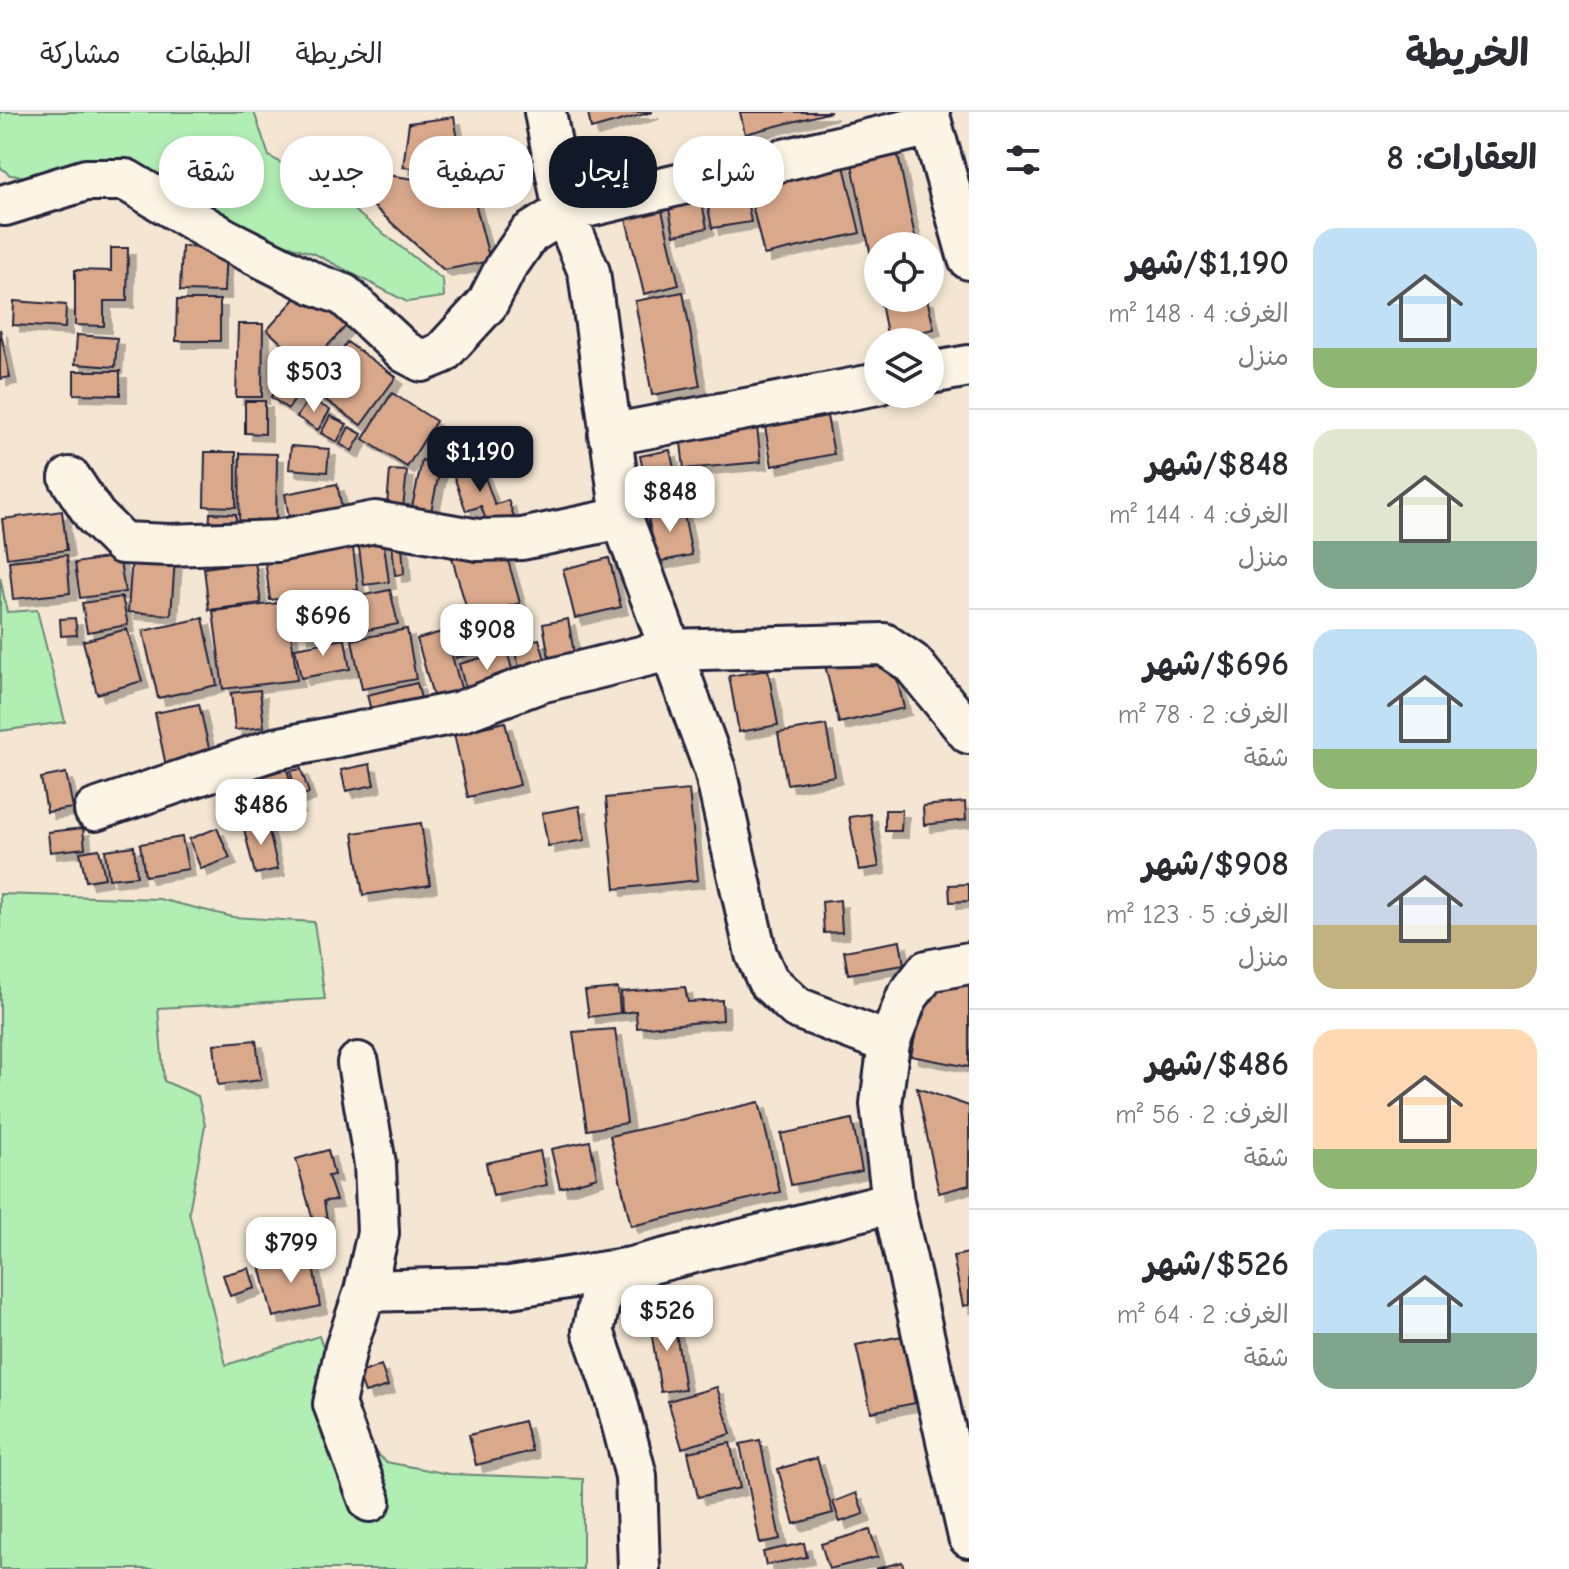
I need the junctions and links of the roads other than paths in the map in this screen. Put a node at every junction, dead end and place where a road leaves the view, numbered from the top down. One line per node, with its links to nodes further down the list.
1 (545, 112): 4 (street)
2 (930, 118): 4 (street); 5 (street)
3 (5, 205): 4 (street)
4 (564, 212): 9 (street)
5 (969, 259)
6 (969, 366): 7 (street)
7 (944, 370)
8 (864, 387): 9 (street)
9 (609, 435): 11 (street)
10 (70, 478): 11 (street)
11 (622, 518): 12 (street)
12 (669, 650): 13 (street); 14 (street); 16 (street)
13 (969, 733)
14 (95, 810)
15 (969, 963): 16 (street)
16 (889, 1043): 18 (street)
17 (358, 1063): 20 (street)
18 (893, 1202): 19 (street); 22 (street)
19 (631, 1268): 20 (street); 23 (street)
20 (365, 1291): 21 (street)
21 (370, 1501)
22 (969, 1537)
23 (639, 1569)

